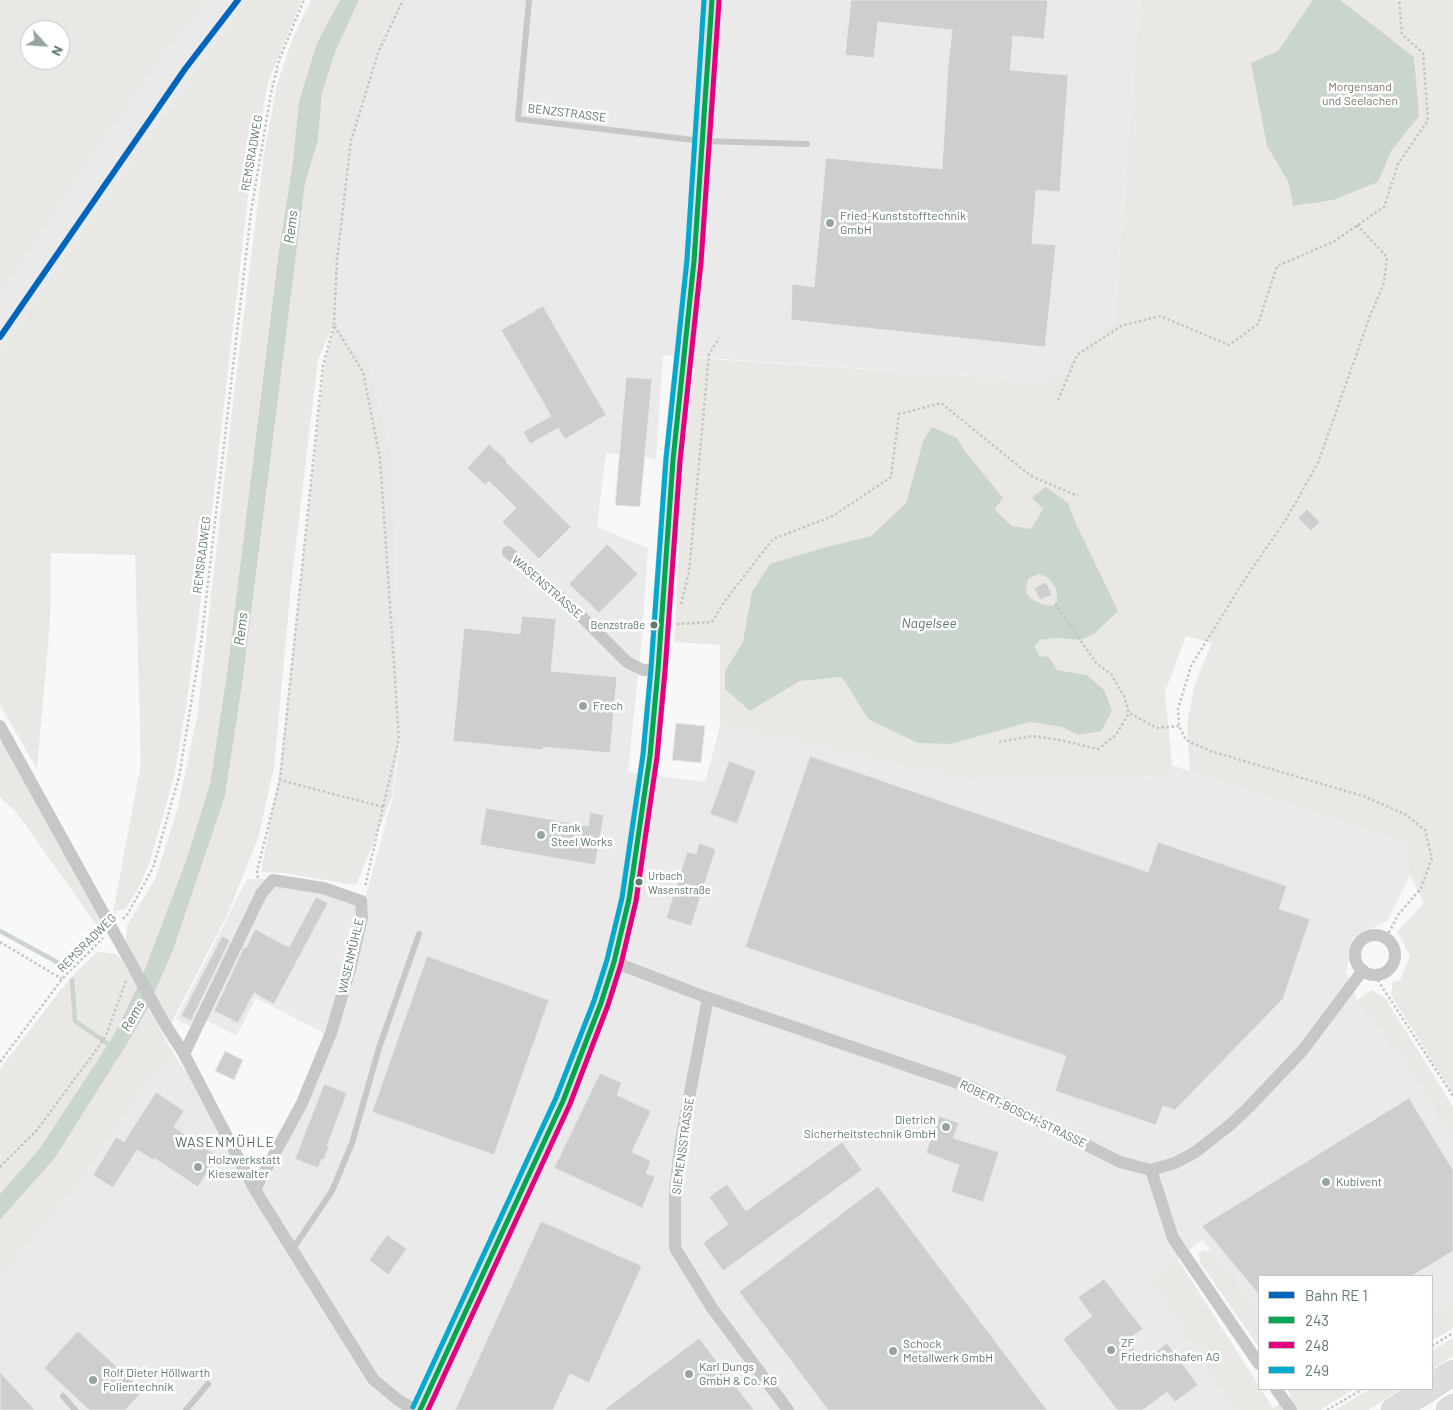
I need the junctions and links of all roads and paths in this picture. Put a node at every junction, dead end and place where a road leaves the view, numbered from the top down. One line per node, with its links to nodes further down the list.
1 (304, 0): 26 (path, REMSRADWEG)
2 (403, 0): 9 (path)
3 (529, 0): 6 (lane, BENZSTRASSE)
4 (712, 0): 6 (street)
5 (1399, 0): 8 (path)
6 (702, 141): 7 (lane); 17 (street)
7 (807, 144)
8 (1357, 225): 11 (path); 20 (path)
9 (334, 325): 22 (path); 23 (path)
10 (719, 338): 15 (path)
11 (1058, 400)
12 (1078, 496): 16 (path)
13 (508, 552): 17 (street, WASENSTRASSE)
14 (1055, 604): 18 (path)
15 (680, 607)
16 (677, 616)
17 (658, 670): 30 (street)
18 (1129, 713): 20 (path); 21 (path)
19 (0, 726): 26 (street)
20 (1179, 726): 28 (path)
21 (999, 742)
22 (280, 780): 23 (path); 24 (path)
23 (383, 807): 25 (path)
24 (261, 894): 25 (street, WASENMÜHLE); 35 (street, WASENMÜHLE)
25 (361, 901): 40 (street, WASENMÜHLE)
26 (112, 930): 32 (path, REMSRADWEG); 35 (street)
27 (419, 934): 41 (lane)
28 (1386, 938): 31 (street); 31 (street)
29 (0, 942): 32 (path)
30 (614, 962): 34 (street, ROBERT-BOSCH-STRASSE); 56 (street)
31 (1368, 972): 37 (path); 39 (street)
32 (62, 979): 36 (path, REMSRADWEG)
33 (126, 982): 38 (path)
34 (708, 998): 39 (street, ROBERT-BOSCH-STRASSE); 57 (street, SIEMENSSTRASSE)
35 (184, 1054): 40 (street)
36 (0, 1062)
37 (1453, 1096)
38 (0, 1167)
39 (1151, 1170): 44 (street)
40 (255, 1190): 41 (street)
41 (292, 1250): 55 (street)
42 (1453, 1333): 43 (path)
43 (1433, 1345)
44 (1258, 1363)
45 (1453, 1373): 47 (highway)
46 (208, 1384): 54 (lane)
47 (1433, 1385)
48 (1277, 1390): 58 (street)
49 (1361, 1390): 59 (path)
50 (1426, 1390): 60 (highway)
51 (63, 1396): 53 (lane)
52 (1453, 1408): 61 (highway)
53 (75, 1410)
54 (186, 1410)
55 (416, 1410)
56 (420, 1410)
57 (788, 1410)
58 (1291, 1410)
59 (1327, 1410)
60 (1394, 1410)
61 (1449, 1410)

